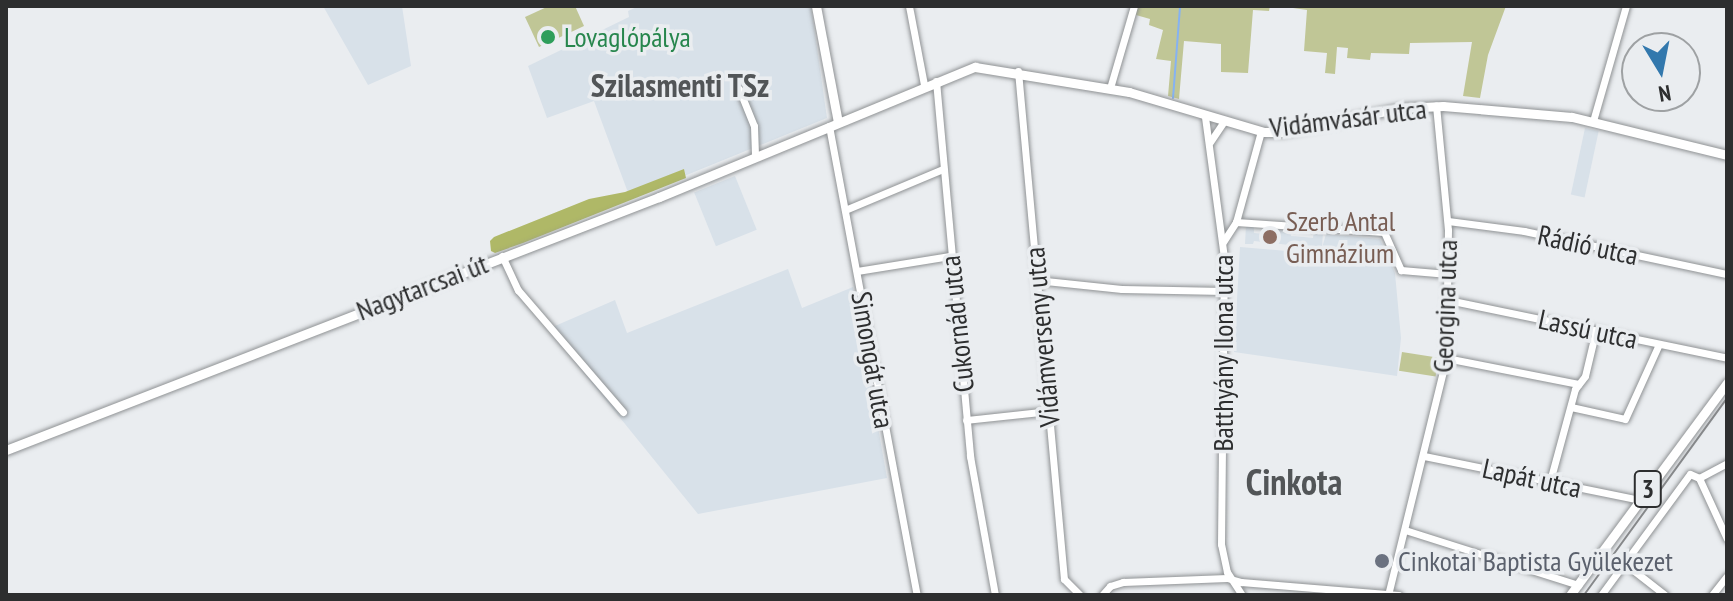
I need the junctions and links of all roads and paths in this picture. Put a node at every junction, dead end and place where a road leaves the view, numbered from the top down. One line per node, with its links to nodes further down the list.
1 (816, 6): 14 (main road, Simongát utca)
2 (909, 6): 7 (street)
3 (1134, 6): 8 (street)
4 (1626, 6): 13 (street)
5 (1018, 71): 6 (main road, Vidámvásár utca); 8 (main road, Vidámvásár utca); 29 (street, Vidámverseny utca)
6 (936, 80): 7 (main road, Vidámvásár utca); 19 (street, Cukornád utca)
7 (924, 85): 14 (main road, Vidámvásár utca)
8 (1110, 88): 11 (main road, Vidámvásár utca)
9 (739, 89): 17 (street)
10 (1436, 106): 13 (main road, Vidámvásár utca); 15 (main road, Vidámvásár utca); 21 (street, Georgina utca)
11 (1205, 117): 12 (main road, Vidámvásár utca); 16 (street)
12 (1224, 121): 15 (main road, Vidámvásár utca); 16 (street)
13 (1593, 121): 18 (main road, Vidámvásár utca)
14 (833, 124): 17 (main road, Nagytarcsai út); 20 (street, Simongát utca)
15 (1261, 131): 22 (street, Batthyány Ilona utca)
16 (1209, 144): 23 (street)
17 (755, 155): 24 (main road, Nagytarcsai út)
18 (1727, 155)
19 (943, 169): 20 (street); 25 (street, Cukornád utca)
20 (845, 210): 26 (street, Simongát utca)
21 (1448, 221): 27 (street, Georgina utca); 28 (street, Rádió utca)
22 (1236, 222): 23 (street, Batthyány Ilona utca); 27 (street)
23 (1223, 242): 30 (street, Batthyány Ilona utca)
24 (502, 256): 40 (street); 42 (main road, Nagytarcsai út)
25 (950, 256): 26 (street); 41 (street, Cukornád utca)
26 (857, 271): 55 (street, Simongát utca)
27 (1448, 274): 31 (street, Georgina utca)
28 (1727, 274)
29 (1036, 280): 30 (street); 39 (street, Vidámverseny utca)
30 (1224, 291): 52 (street, Batthyány Ilona utca)
31 (1448, 300): 32 (street, Lassú utca); 34 (street, Georgina utca)
32 (1596, 330): 33 (street, Lassú utca); 37 (street)
33 (1659, 344): 35 (street, Lassú utca); 38 (street)
34 (1446, 358): 37 (street); 43 (street, Georgina utca)
35 (1727, 358)
36 (1727, 383): 47 (main road, 3)
37 (1578, 384): 38 (street)
38 (1571, 407): 46 (street)
39 (1049, 411): 41 (street); 57 (street, Vidámverseny utca)
40 (623, 412)
41 (966, 420): 56 (street, Cukornád utca)
42 (6, 450)
43 (1424, 456): 46 (street, Lapát utca); 48 (street, Georgina utca)
44 (1727, 463): 45 (street)
45 (1696, 476): 49 (street); 50 (street)
46 (1550, 481): 47 (street, Lapát utca)
47 (1640, 500): 53 (main road, 3)
48 (1405, 530): 53 (street); 54 (street, Georgina utca)
49 (1726, 533)
50 (1624, 563): 61 (street); 62 (street)
51 (1727, 576): 63 (street)
52 (1232, 580): 54 (street); 58 (street); 59 (street, Batthyány Ilona utca)
53 (1578, 585): 60 (main road, 3)
54 (1392, 594)
55 (917, 595)
56 (995, 595)
57 (1080, 595)
58 (1102, 595)
59 (1242, 595)
60 (1570, 595)
61 (1601, 595)
62 (1665, 595)
63 (1712, 595)

